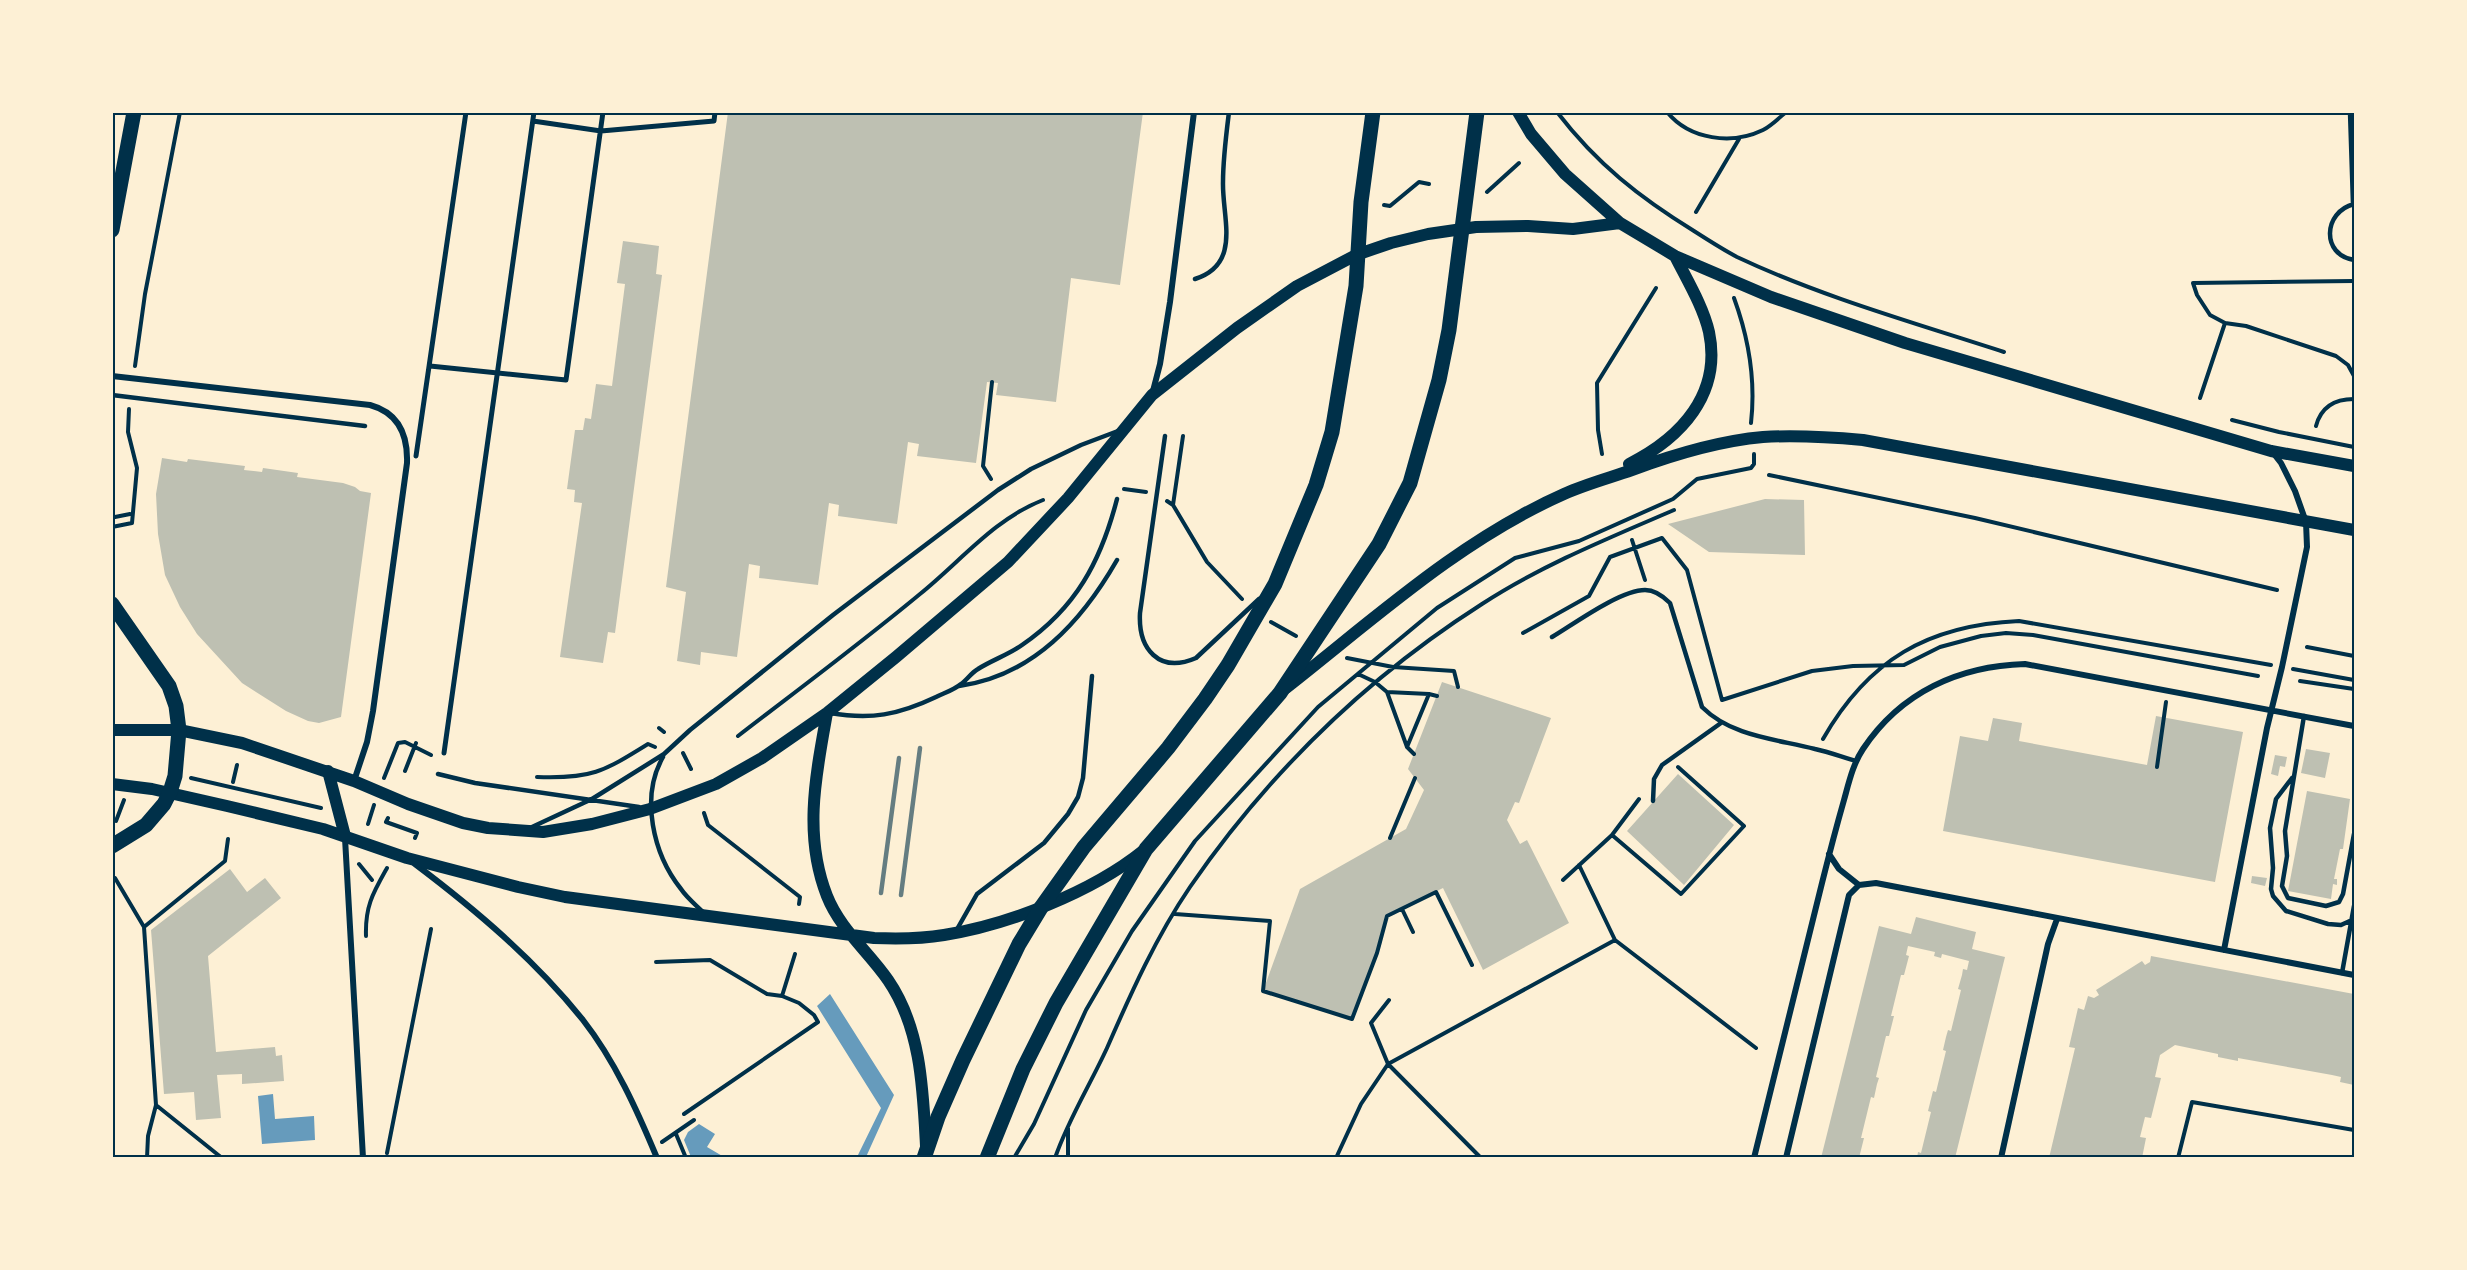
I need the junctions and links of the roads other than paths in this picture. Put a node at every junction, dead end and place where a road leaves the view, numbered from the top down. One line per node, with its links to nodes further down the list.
1 (134, 112): 19 (main road)
2 (466, 112): 24 (street)
3 (534, 112): 13 (street)
4 (603, 112): 14 (street)
5 (715, 112): 14 (street)
6 (1194, 112): 27 (street)
7 (1229, 112): 23 (lane)
8 (1374, 112): 20 (main road)
9 (1468, 112): 15 (lane)
10 (1477, 112): 15 (main road)
11 (1518, 112): 17 (main road)
12 (2350, 112): 16 (lane)
13 (533, 121): 14 (street); 25 (street)
14 (601, 131): 25 (street)
15 (1474, 135): 18 (main road)
16 (2354, 204): 22 (lane)
17 (1620, 224): 18 (main road); 21 (main road)
18 (1461, 229): 20 (main road); 45 (main road)
19 (112, 230)
20 (1356, 255): 27 (main road); 40 (main road)
21 (1675, 256): 32 (main road); 34 (main road)
22 (2355, 260)
23 (1195, 279)
24 (430, 366): 25 (street); 33 (street)
25 (498, 373): 53 (street)
26 (112, 376): 59 (street)
27 (1152, 394): 30 (main road)
28 (112, 395): 29 (lane)
29 (365, 426)
30 (1124, 429): 47 (main road); 54 (lane)
31 (1165, 436): 40 (lane)
32 (2271, 451): 35 (main road); 37 (street)
33 (416, 456)
34 (1656, 456): 37 (main road); 45 (main road)
35 (2355, 466)
36 (1117, 499): 44 (lane)
37 (2306, 522): 38 (main road); 46 (street)
38 (2355, 530)
39 (1118, 560): 44 (lane)
40 (1275, 584): 73 (main road)
41 (112, 604): 52 (main road)
42 (1552, 637): 49 (lane)
43 (1092, 676): 78 (lane)
44 (960, 686): 47 (lane)
45 (1280, 693): 69 (main road)
46 (2271, 709): 48 (street); 55 (street); 80 (street)
47 (827, 712): 64 (main road); 79 (main road)
48 (2304, 716): 50 (street); 58 (lane)
49 (1721, 723): 55 (lane); 63 (lane)
50 (2355, 726)
51 (112, 730): 52 (main road)
52 (179, 730): 56 (main road); 61 (main road)
53 (444, 753)
54 (664, 754): 62 (lane); 64 (lane)
55 (1856, 761): 70 (street)
56 (328, 771): 59 (main road); 67 (main road)
57 (438, 774): 62 (lane)
58 (2292, 778): 66 (lane); 77 (lane)
59 (354, 781): 65 (main road)
60 (112, 784): 61 (main road)
61 (170, 792): 67 (main road); 68 (main road)
62 (592, 799): 64 (lane); 65 (lane)
63 (1653, 801)
64 (651, 809): 65 (main road); 75 (lane)
65 (522, 831)
66 (2355, 834)
67 (345, 836): 71 (main road); 84 (street)
68 (114, 843)
69 (1146, 849): 73 (main road); 86 (main road)
70 (1829, 853): 72 (street); 87 (street)
71 (407, 858): 75 (main road); 85 (street)
72 (1858, 885): 76 (street); 88 (street)
73 (1042, 906): 78 (main road); 83 (main road)
74 (2355, 906): 77 (lane)
75 (707, 916): 79 (main road)
76 (2057, 919): 80 (street); 89 (street)
77 (2352, 920): 81 (lane)
78 (954, 933): 79 (main road)
79 (850, 936): 83 (main road)
80 (2224, 950): 81 (street)
81 (2342, 973): 82 (street)
82 (2355, 975)
83 (925, 1155)
84 (363, 1158)
85 (657, 1158)
86 (987, 1158)
87 (1754, 1158)
88 (1786, 1158)
89 (2001, 1158)

